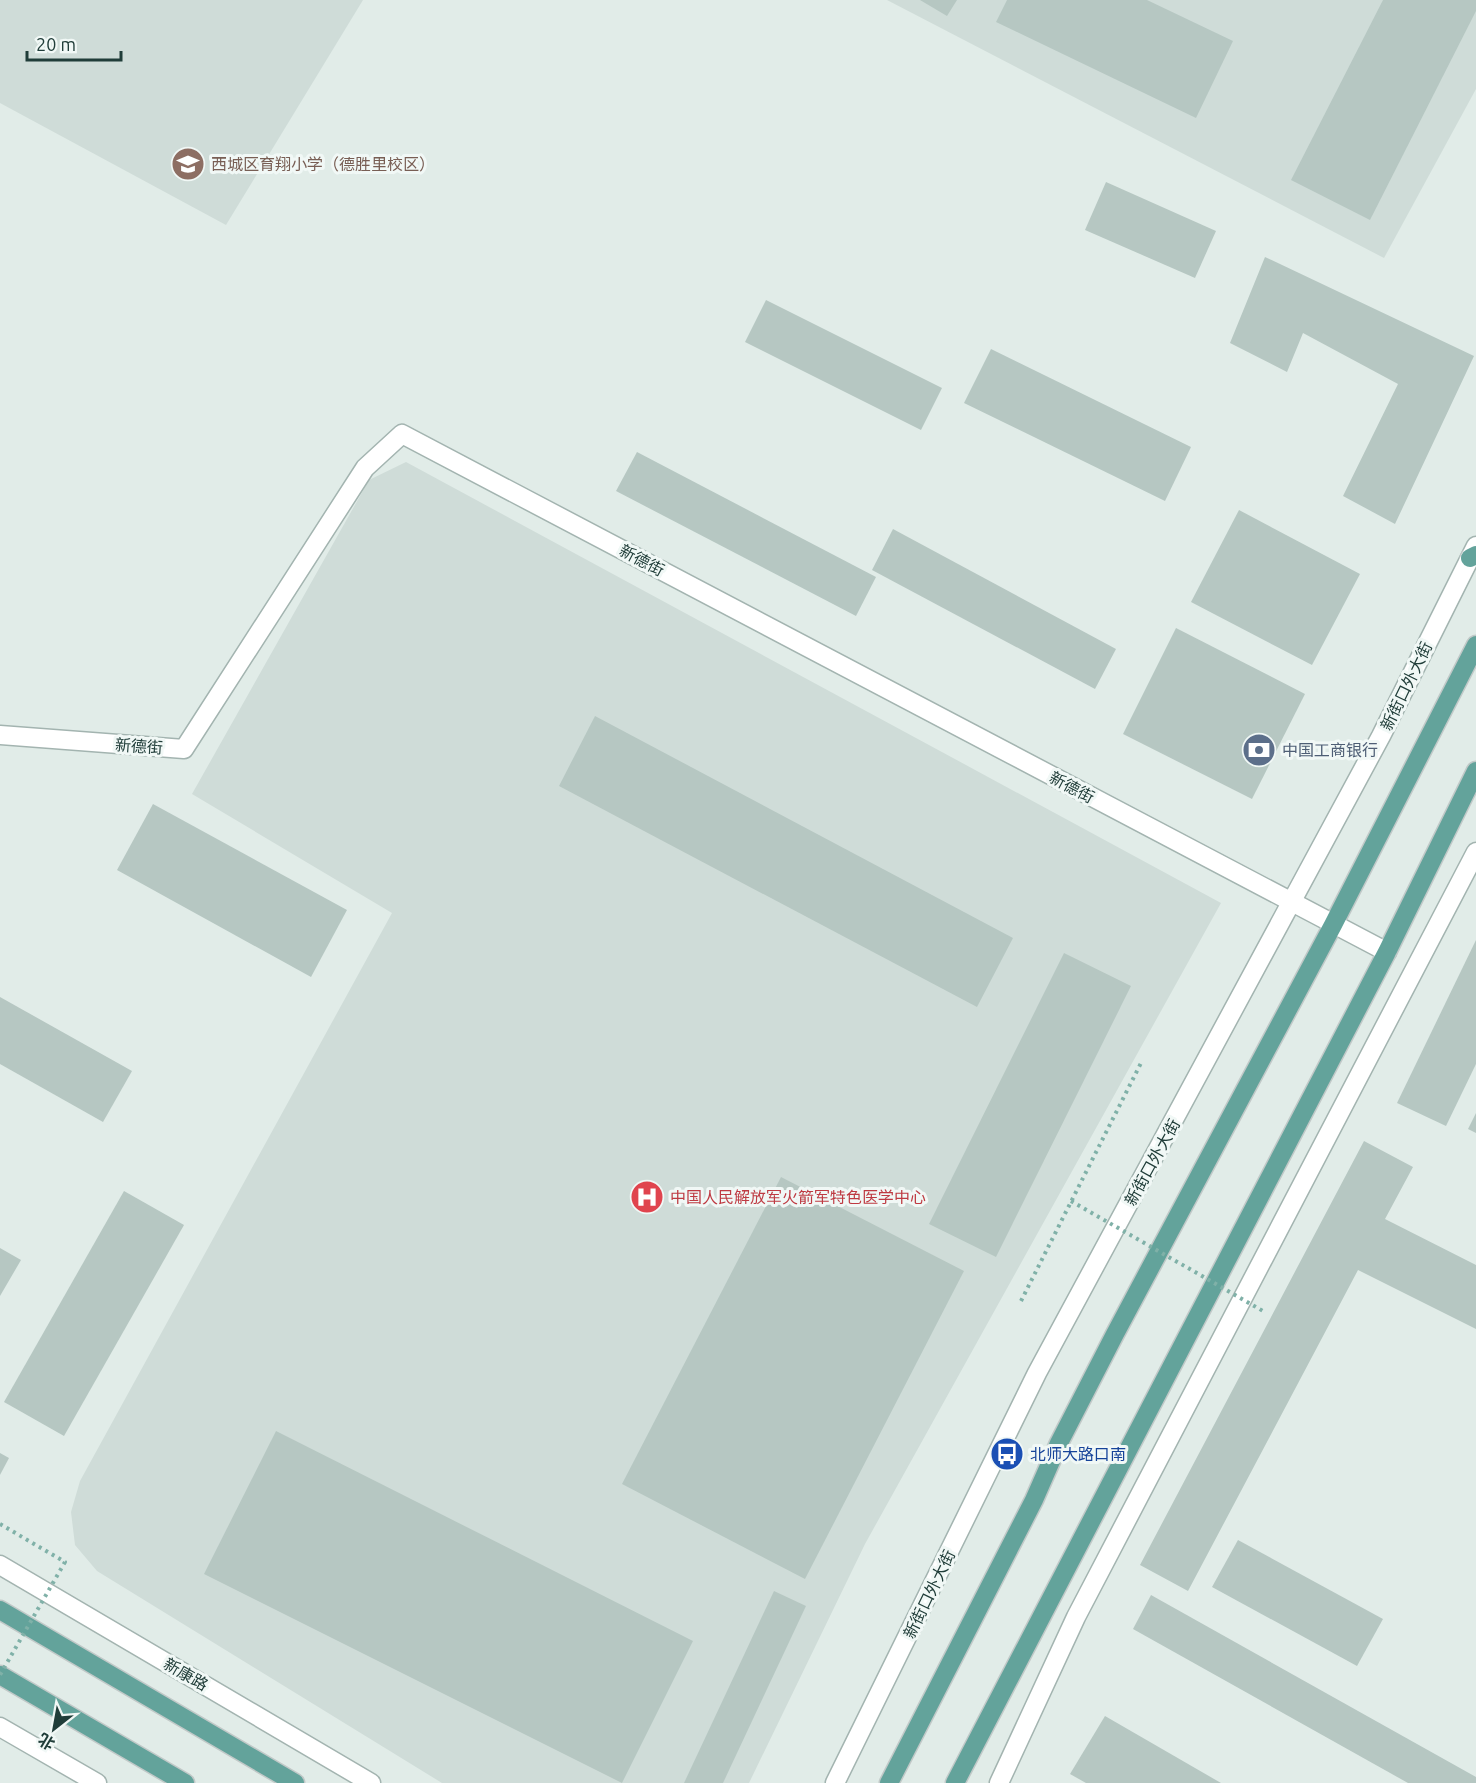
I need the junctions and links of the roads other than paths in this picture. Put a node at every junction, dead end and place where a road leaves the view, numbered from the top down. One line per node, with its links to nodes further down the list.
1 (1474, 553): 6 (street, 新街口外大街)
2 (1476, 645): 7 (main road)
3 (0, 735): 6 (street, 新德街)
4 (1476, 771): 8 (main road)
5 (1476, 852): 20 (street)
6 (1292, 903): 7 (street, 新德街); 17 (street, 新街口外大街)
7 (1334, 925): 8 (street, 新德街); 18 (main road)
8 (1387, 952): 19 (main road)
9 (0, 1565): 16 (street, 新康路)
10 (0, 1610): 15 (main road)
11 (0, 1675): 14 (main road)
12 (0, 1727): 13 (street)
13 (97, 1783)
14 (185, 1783)
15 (295, 1783)
16 (371, 1783)
17 (835, 1783)
18 (889, 1783)
19 (956, 1783)
20 (999, 1783)

